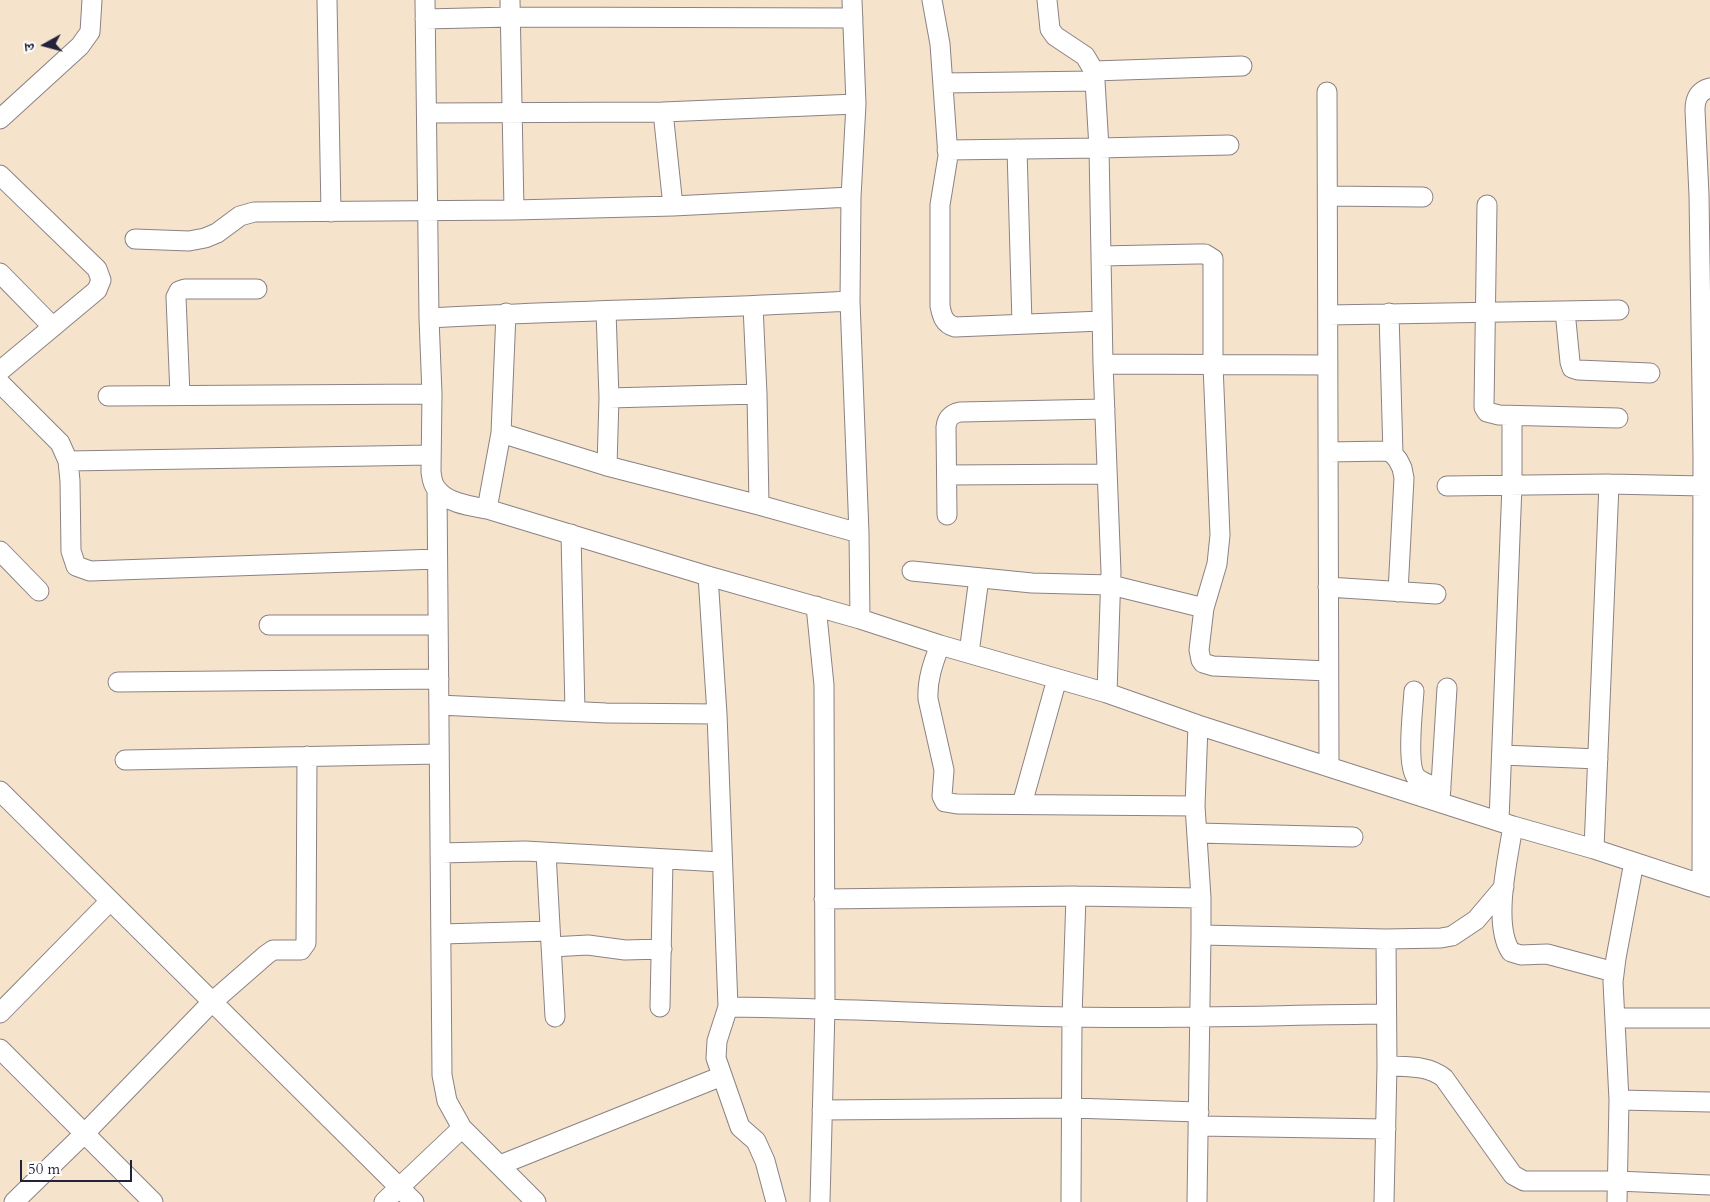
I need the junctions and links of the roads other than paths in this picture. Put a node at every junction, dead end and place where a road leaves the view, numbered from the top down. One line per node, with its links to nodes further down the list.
1 (92, 0): 18 (street)
2 (327, 0): 32 (street)
3 (425, 0): 8 (street)
4 (932, 0): 11 (street)
5 (1047, 0): 10 (street)
6 (511, 9): 7 (street); 8 (street); 17 (street)
7 (853, 9): 14 (street)
8 (425, 19): 16 (street)
9 (1242, 66): 10 (street)
10 (1094, 76): 11 (street); 20 (street)
11 (943, 83): 22 (street)
12 (1710, 88): 24 (street)
13 (1327, 92): 26 (street)
14 (856, 104): 15 (street); 25 (street)
15 (663, 112): 17 (street); 29 (street)
16 (427, 113): 17 (street); 30 (street)
17 (512, 113): 31 (street)
18 (0, 119)
19 (1228, 145): 20 (street)
20 (1099, 148): 21 (street); 34 (street)
21 (1017, 149): 22 (street); 48 (street)
22 (947, 150): 48 (street)
23 (0, 175): 49 (street)
24 (1705, 195): 68 (street)
25 (851, 196): 29 (street); 37 (street)
26 (1328, 196): 27 (street); 45 (street)
27 (1423, 197)
28 (1487, 205): 42 (street)
29 (674, 206): 31 (street)
30 (428, 210): 31 (street); 32 (street); 46 (street)
31 (514, 210)
32 (331, 212): 33 (street)
33 (135, 239)
34 (1101, 256): 47 (street); 51 (street)
35 (0, 273): 49 (street)
36 (257, 289): 59 (street)
37 (850, 301): 38 (street); 81 (street)
38 (753, 306): 40 (street); 57 (street)
39 (1619, 310): 41 (street)
40 (606, 311): 44 (street); 60 (street)
41 (1565, 311): 42 (street); 54 (street)
42 (1486, 312): 43 (street); 62 (street)
43 (1389, 313): 45 (street); 66 (street)
44 (506, 314): 46 (street); 64 (street)
45 (1328, 315): 52 (street)
46 (429, 318): 56 (street)
47 (1102, 321): 48 (street); 50 (street)
48 (1022, 324)
49 (53, 327): 53 (street)
50 (1104, 364): 51 (street); 61 (street)
51 (1213, 365): 52 (street); 94 (street)
52 (1328, 365): 65 (street)
53 (0, 371)
54 (1650, 373)
55 (0, 383): 69 (street)
56 (432, 394): 59 (street); 67 (street)
57 (758, 394): 60 (street); 78 (street)
58 (108, 396): 59 (street)
59 (180, 396)
60 (609, 398): 70 (street)
61 (1105, 409): 71 (street); 72 (street)
62 (1512, 416): 63 (street); 74 (street)
63 (1618, 418)
64 (501, 433): 70 (street); 79 (street)
65 (1329, 452): 66 (street); 89 (street)
66 (1392, 454): 91 (street)
67 (431, 455): 69 (street); 77 (street)
68 (1706, 456): 76 (street)
69 (68, 461): 84 (street)
70 (607, 466): 78 (street)
71 (1107, 474): 72 (street); 88 (street)
72 (947, 475): 80 (street)
73 (1609, 484): 74 (street); 76 (street); 114 (street)
74 (1512, 485): 75 (street); 112 (street)
75 (1447, 486)
76 (1703, 486): 130 (street)
77 (437, 490): 79 (street); 84 (street)
78 (759, 505): 81 (street)
79 (487, 509): 82 (street)
80 (947, 515)
81 (859, 533): 95 (street)
82 (571, 534): 86 (street); 108 (street)
83 (0, 551): 90 (street)
84 (437, 559): 97 (street)
85 (912, 571): 87 (street)
86 (708, 576): 93 (street); 109 (street)
87 (979, 578): 88 (street); 99 (street)
88 (1111, 585): 94 (street); 106 (street)
89 (1328, 588): 91 (street); 100 (street)
90 (39, 591)
91 (1398, 592): 92 (street)
92 (1436, 594)
93 (816, 606): 95 (street); 134 (street)
94 (1204, 608): 100 (street)
95 (860, 619): 98 (street)
96 (269, 625): 97 (street)
97 (438, 625): 101 (street)
98 (940, 645): 99 (street); 119 (street)
99 (969, 653): 102 (street)
100 (1328, 670): 116 (street)
101 (439, 679): 103 (street); 107 (street)
102 (1058, 679): 106 (street); 119 (street)
103 (118, 682)
104 (1447, 688): 118 (street)
105 (1414, 691): 118 (street)
106 (1108, 693): 110 (street)
107 (439, 704): 108 (street); 111 (street)
108 (575, 712): 109 (street)
109 (717, 714): 128 (street)
110 (1198, 724): 116 (street); 120 (street)
111 (439, 754): 113 (street); 125 (street)
112 (1502, 755): 114 (street); 121 (street)
113 (307, 756): 115 (street); 142 (street)
114 (1598, 759): 124 (street)
115 (125, 760)
116 (1329, 766): 118 (street)
117 (0, 791): 135 (street)
118 (1440, 796): 121 (street)
119 (1022, 804): 120 (street)
120 (1195, 806): 122 (street)
121 (1506, 824): 124 (street); 131 (street)
122 (1198, 834): 123 (street); 133 (street)
123 (1353, 837)
124 (1594, 849): 129 (street)
125 (440, 853): 126 (street); 136 (street)
126 (546, 853): 127 (street); 138 (street)
127 (663, 860): 128 (street); 140 (street)
128 (722, 862): 144 (street)
129 (1634, 862): 130 (street); 141 (street)
130 (1706, 885)
131 (1504, 887): 139 (street); 141 (street)
132 (1076, 896): 133 (street); 134 (street); 149 (street)
133 (1201, 898): 137 (street)
134 (824, 899): 145 (street)
135 (110, 901): 142 (street); 146 (street)
136 (441, 934): 138 (street); 161 (street)
137 (1201, 934): 139 (street); 150 (street)
138 (551, 939): 140 (street); 148 (street)
139 (1386, 939): 147 (street)
140 (662, 949): 143 (street)
141 (1614, 972): 151 (street)
142 (212, 1002): 163 (street); 167 (street)
143 (660, 1007)
144 (728, 1007): 145 (street); 155 (street)
145 (825, 1008): 149 (street); 159 (street)
146 (0, 1013)
147 (1386, 1014): 150 (street); 154 (street)
148 (555, 1017)
149 (1072, 1017): 150 (street); 158 (street)
150 (1200, 1017): 160 (street)
151 (1615, 1018): 152 (street); 156 (street)
152 (1710, 1018)
153 (0, 1049): 163 (street)
154 (1387, 1066): 162 (street); 165 (street)
155 (722, 1076): 164 (street); 173 (street)
156 (1618, 1100): 157 (street); 165 (street)
157 (1710, 1102)
158 (1072, 1108): 159 (street); 160 (street); 175 (street)
159 (822, 1110): 174 (street)
160 (1199, 1119): 162 (street); 176 (street)
161 (462, 1128): 164 (street); 167 (street)
162 (1386, 1129): 177 (street)
163 (85, 1133): 168 (street); 169 (street)
164 (500, 1165): 172 (street)
165 (1617, 1181): 166 (street); 178 (street)
166 (1710, 1185)
167 (399, 1186): 170 (street); 171 (street)
168 (14, 1202)
169 (153, 1202)
170 (384, 1202)
171 (414, 1202)
172 (536, 1202)
173 (776, 1202)
174 (820, 1202)
175 (1071, 1202)
176 (1197, 1202)
177 (1384, 1202)
178 (1618, 1202)

